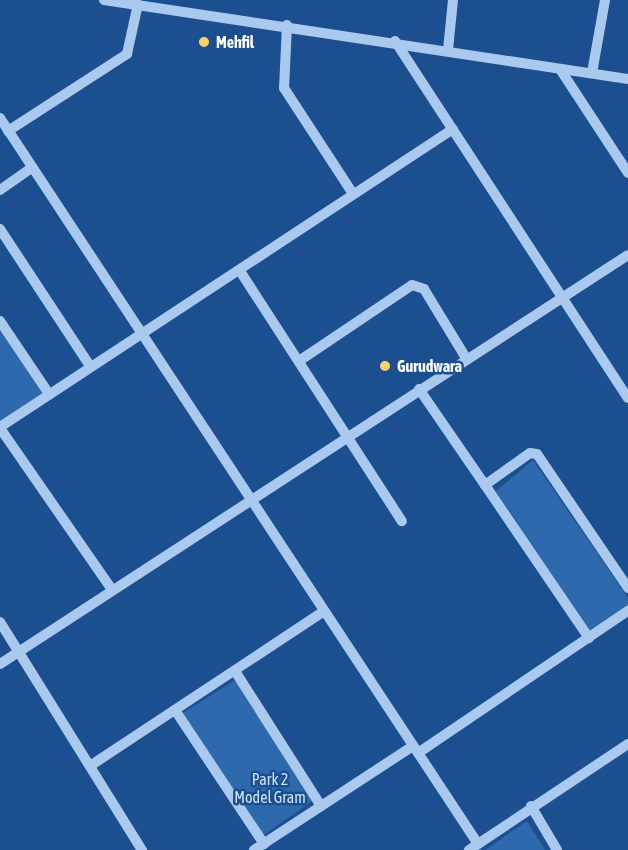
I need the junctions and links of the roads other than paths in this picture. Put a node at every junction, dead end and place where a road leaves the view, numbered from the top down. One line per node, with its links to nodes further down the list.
1 (104, 0): 4 (street)
2 (453, 0): 8 (street)
3 (605, 0): 10 (street)
4 (138, 4): 5 (street); 14 (street)
5 (161, 4): 6 (street)
6 (287, 25): 7 (street); 18 (street)
7 (395, 41): 8 (street); 13 (street)
8 (448, 50): 9 (street)
9 (560, 69): 10 (street); 16 (street)
10 (592, 73): 11 (street)
11 (628, 79)
12 (0, 118): 14 (street)
13 (453, 129): 18 (street); 22 (street)
14 (8, 131): 15 (street)
15 (32, 168): 17 (street); 24 (street)
16 (628, 173)
17 (0, 190)
18 (353, 194): 21 (street)
19 (0, 229): 27 (street)
20 (628, 255): 22 (street)
21 (240, 271): 24 (street); 26 (street)
22 (564, 297): 25 (street); 30 (street)
23 (0, 321): 29 (street)
24 (142, 333): 27 (street); 34 (street)
25 (466, 358): 26 (street); 28 (street)
26 (299, 361): 32 (street)
27 (90, 366): 29 (street)
28 (419, 389): 32 (street); 33 (street)
29 (49, 394): 31 (street)
30 (628, 398)
31 (0, 428): 37 (street)
32 (347, 437): 34 (street); 35 (street)
33 (485, 485): 36 (street); 41 (street)
34 (250, 501): 37 (street); 39 (street)
35 (402, 521)
36 (628, 588)
37 (112, 590): 42 (street)
38 (628, 611): 41 (street)
39 (323, 612): 44 (street); 47 (street)
40 (0, 622): 42 (street)
41 (589, 638): 47 (street)
42 (20, 652): 43 (street); 48 (street)
43 (0, 664)
44 (235, 671): 45 (street); 49 (street)
45 (175, 710): 48 (street); 51 (street)
46 (628, 744): 50 (street)
47 (415, 749): 49 (street); 52 (street)
48 (90, 766): 53 (street)
49 (321, 806): 51 (street)
50 (531, 806): 52 (street); 54 (street)
51 (259, 847)
52 (473, 847)
53 (142, 850)
54 (557, 850)

